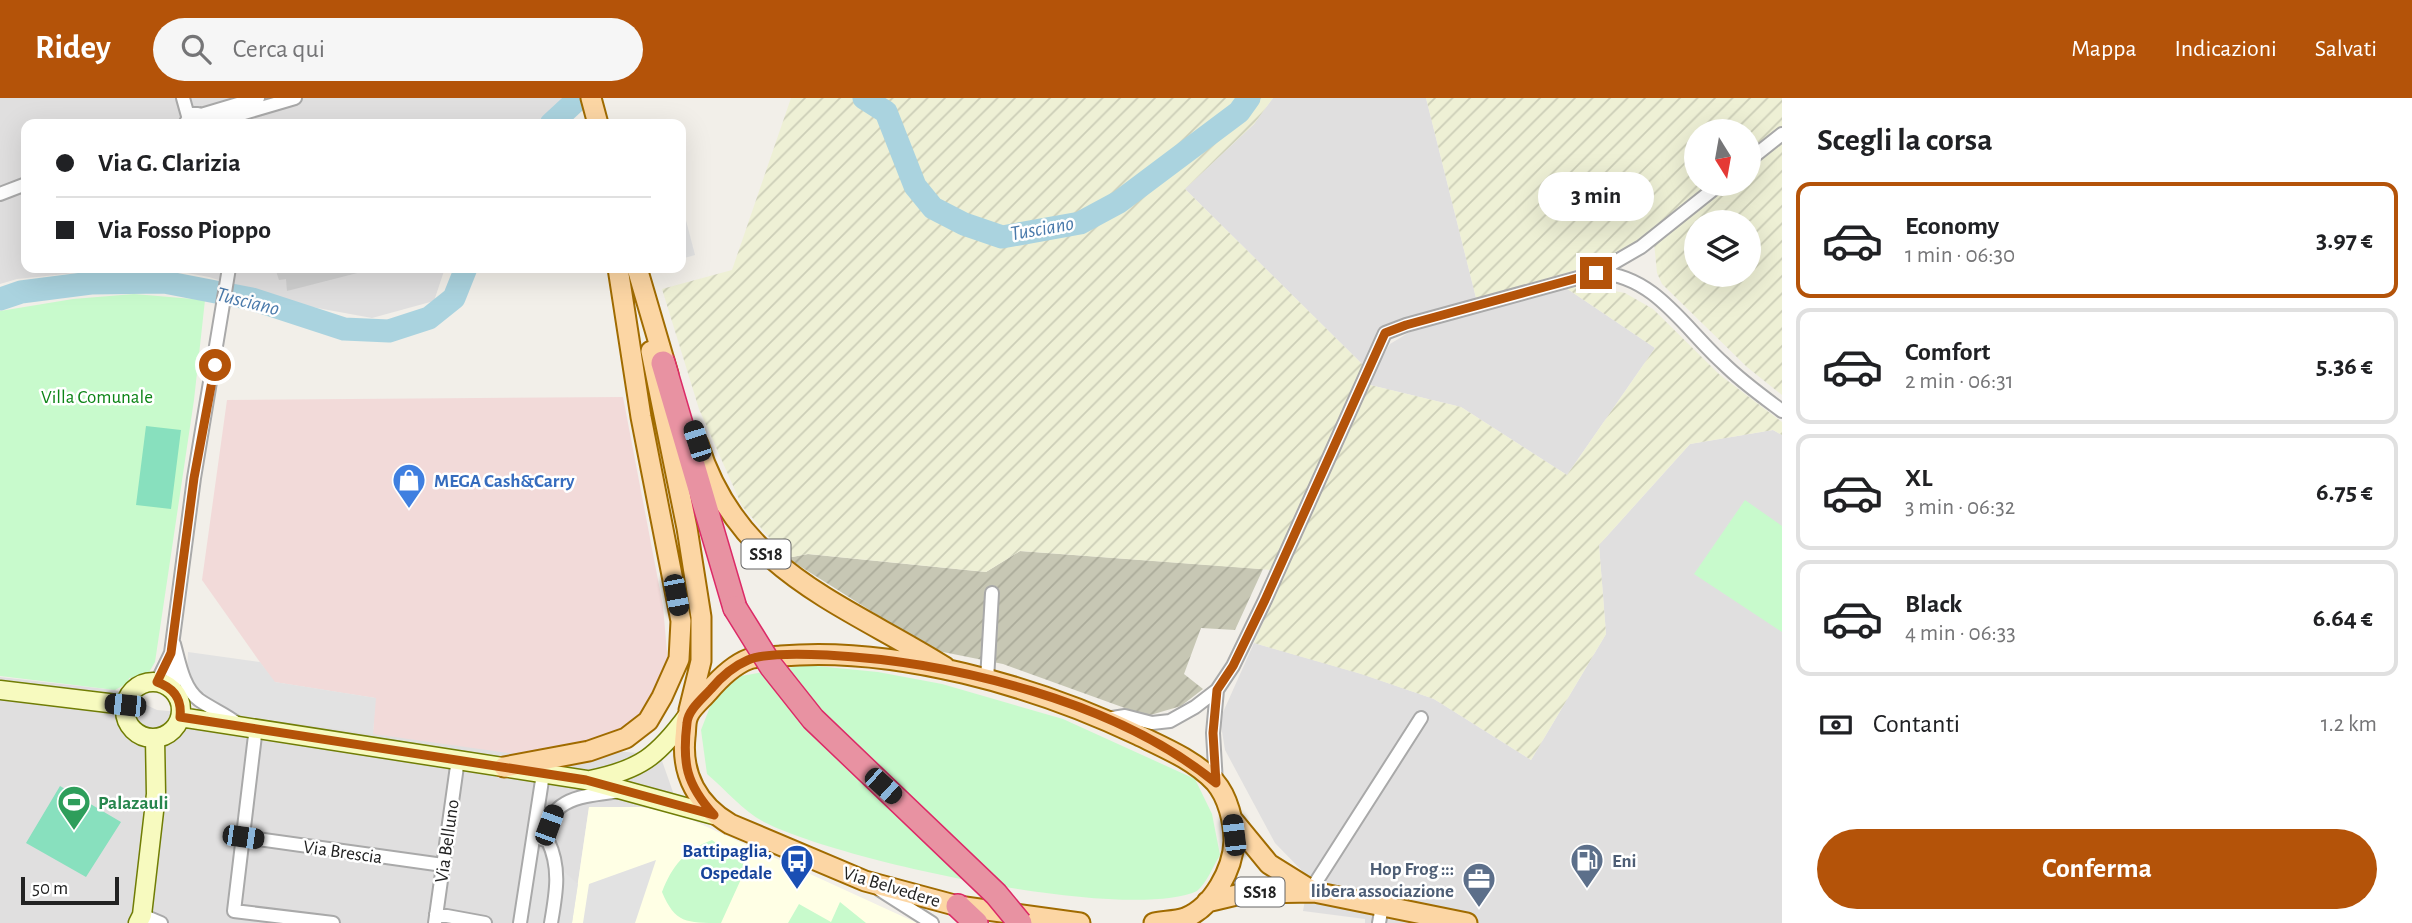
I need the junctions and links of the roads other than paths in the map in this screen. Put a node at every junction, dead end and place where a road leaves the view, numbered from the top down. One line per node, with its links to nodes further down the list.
1 (183, 98): 4 (street)
2 (258, 98): 5 (street)
3 (295, 98): 6 (street)
4 (192, 119)
5 (201, 119)
6 (206, 119)
7 (1782, 134): 8 (street)
8 (1761, 151)
9 (21, 186): 10 (street)
10 (0, 194)
11 (1705, 196): 12 (street)
12 (1641, 247): 16 (street); 17 (street)
13 (228, 273): 22 (street)
14 (619, 273): 39 (main road)
15 (638, 273): 18 (main road, SS18)
16 (1596, 273): 17 (street); 28 (street)
17 (1628, 278): 20 (street)
18 (649, 312): 19 (main road, SS18); 31 (main road, SS18)
19 (663, 363): 24 (main road, SS18); 55 (highway, bridge)
20 (1782, 411)
21 (992, 593): 25 (street)
22 (173, 638): 23 (street); 35 (street)
23 (171, 653): 26 (street); 29 (street)
24 (952, 671): 25 (main road, Via Belvedere / SS18); 31 (main road, Via Belvedere / SS18)
25 (987, 680): 34 (main road, Via Belvedere / SS18)
26 (157, 682): 29 (main road); 30 (main road)
27 (0, 690): 30 (main road)
28 (1217, 690): 34 (street); 42 (street)
29 (175, 693): 32 (main road)
30 (125, 705): 37 (main road)
31 (688, 715): 41 (main road, Via Belvedere); 44 (main road, Via Belvedere / SS18)
32 (180, 717): 35 (main road, Via Belvedere); 37 (main road)
33 (1421, 718): 51 (street)
34 (1106, 720): 42 (main road, Via Belvedere / SS18)
35 (237, 724): 36 (main road, Via Belvedere)
36 (256, 727): 38 (main road, Via Belvedere); 46 (street)
37 (155, 738): 56 (main road)
38 (458, 759): 39 (main road, Via Belvedere); 49 (street, Via Belluno)
39 (503, 767): 40 (main road, Via Belvedere)
40 (543, 774): 41 (main road, Via Belvedere); 47 (street)
41 (586, 780): 43 (main road, Via Belvedere)
42 (1216, 783): 45 (main road, Via Belvedere / SS18)
43 (625, 791): 44 (main road, Via Belvedere); 48 (street)
44 (714, 815): 50 (main road, Via Belvedere / SS18)
45 (1232, 818): 51 (main road, SS18); 52 (main road, Via Belvedere / SS18)
46 (243, 837): 49 (street, Via Brescia); 60 (street)
47 (533, 837): 48 (street); 62 (street)
48 (548, 841): 63 (street)
49 (443, 864): 57 (street, Via Belluno)
50 (865, 881): 53 (main road, Via Belvedere / SS18); 64 (street)
51 (1314, 892): 52 (main road, SS18); 54 (main road, SS18)
52 (1207, 902): 58 (main road, Via Belvedere / SS18)
53 (958, 906): 55 (main road, Via Belvedere / SS18); 65 (highway)
54 (1380, 914): 68 (main road, SS18)
55 (1016, 918): 66 (main road, Via Belvedere / SS18)
56 (140, 919): 59 (street)
57 (436, 919): 61 (street)
58 (1184, 920): 67 (main road, Via Belvedere / SS18)
59 (161, 923)
60 (333, 923)
61 (485, 923)
62 (520, 923)
63 (551, 923)
64 (932, 923)
65 (976, 923)
66 (1080, 923)
67 (1154, 923)
68 (1467, 923)

